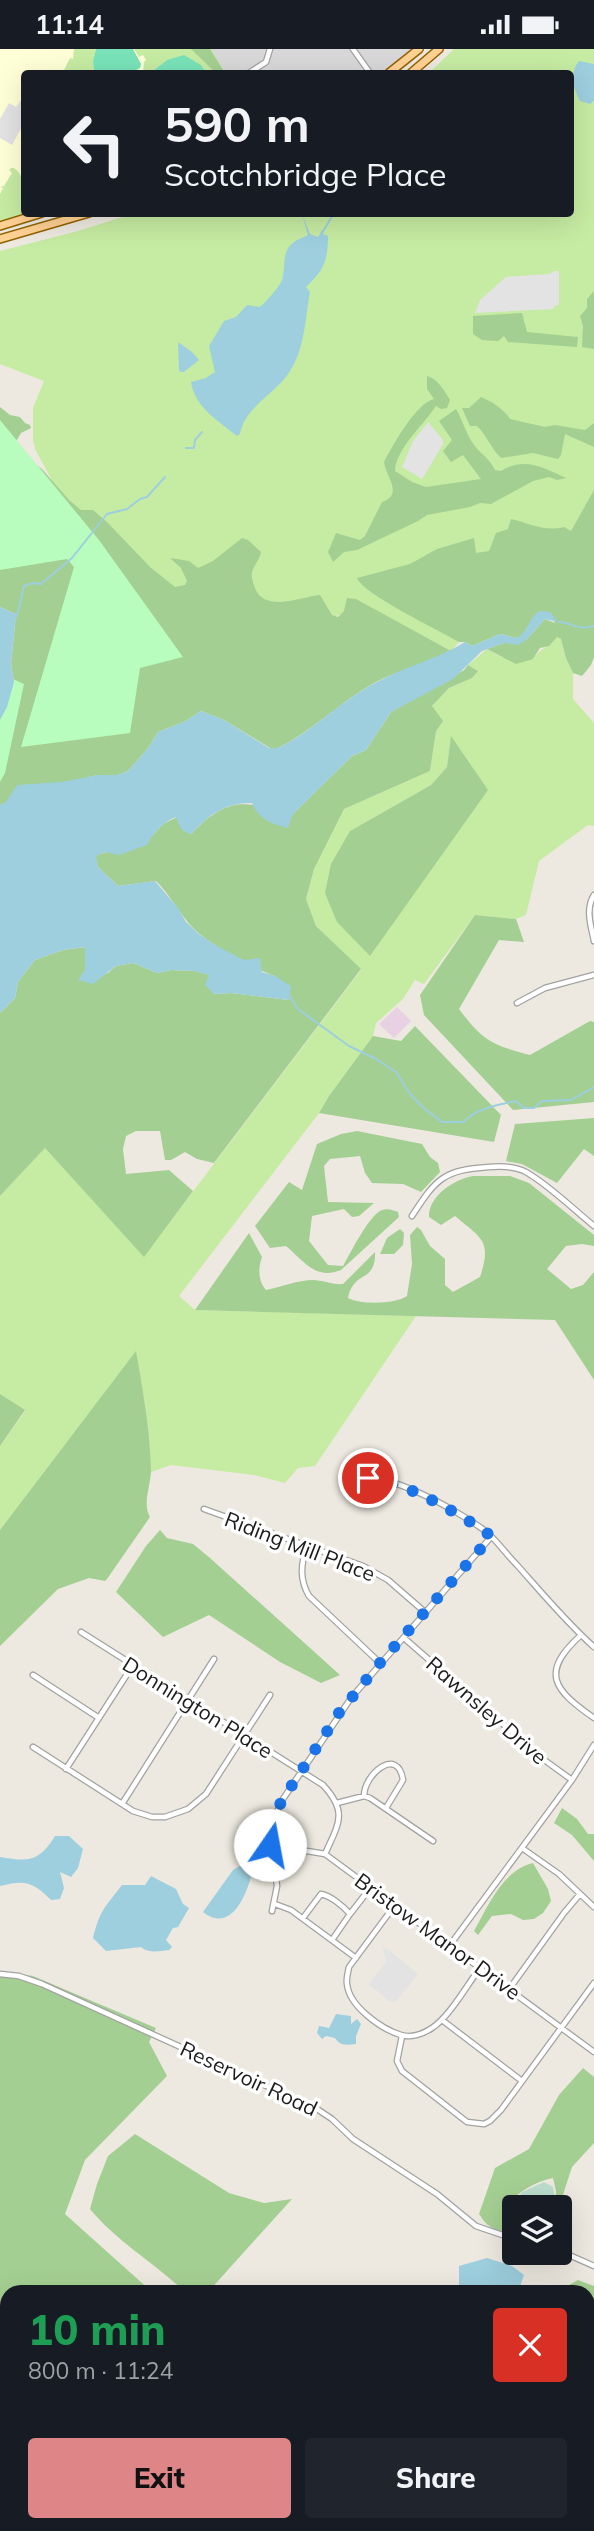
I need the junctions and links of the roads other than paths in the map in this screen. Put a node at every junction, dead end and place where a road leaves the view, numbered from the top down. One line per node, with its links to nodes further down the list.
1 (270, 49): 5 (street)
2 (353, 49): 8 (street)
3 (419, 49): 9 (main road)
4 (439, 49): 10 (main road)
5 (261, 66): 6 (street); 7 (street)
6 (254, 70)
7 (264, 70)
8 (368, 70)
9 (393, 70)
10 (414, 70)
11 (29, 217): 13 (main road)
12 (75, 217): 14 (main road)
13 (0, 226)
14 (0, 239)
15 (594, 895): 16 (street)
16 (594, 941)
17 (594, 975): 18 (street)
18 (517, 1003)
19 (412, 1216): 20 (street)
20 (594, 1226)
21 (347, 1481): 23 (street)
22 (204, 1510): 24 (street, Riding Mill Place)
23 (491, 1537): 25 (street); 27 (street)
24 (307, 1545): 25 (street, Riding Mill Place); 31 (street)
25 (426, 1613): 28 (street)
26 (80, 1632): 32 (street, Donnington Place)
27 (580, 1635): 29 (street); 37 (street)
28 (404, 1638): 31 (street); 43 (street, Rawnsley Drive)
29 (594, 1647)
30 (214, 1659): 35 (street)
31 (380, 1663): 42 (street)
32 (133, 1665): 35 (street, Donnington Place); 36 (street)
33 (33, 1675): 36 (street)
34 (270, 1695): 38 (street)
35 (188, 1700): 38 (street, Donnington Place); 46 (street)
36 (99, 1717): 41 (street)
37 (594, 1718)
38 (243, 1735): 42 (street, Donnington Place); 46 (street)
39 (594, 1745): 43 (street)
40 (33, 1747): 41 (street)
41 (66, 1769): 46 (street)
42 (301, 1772): 45 (street, Donnington Place); 51 (street)
43 (572, 1780): 49 (street)
44 (364, 1796): 45 (street); 47 (street); 47 (street)
45 (337, 1803): 50 (street)
46 (122, 1804)
47 (386, 1808): 48 (street)
48 (432, 1841)
49 (522, 1848): 53 (street); 61 (street)
50 (325, 1854): 51 (street); 52 (street, Bristow Manor Drive)
51 (272, 1858): 54 (street)
52 (370, 1888): 55 (street, Bristow Manor Drive); 58 (street)
53 (580, 1894): 56 (street); 66 (street)
54 (275, 1904): 57 (street); 59 (street)
55 (395, 1905): 61 (street, Bristow Manor Drive); 62 (street)
56 (594, 1907)
57 (272, 1911)
58 (350, 1914): 59 (street); 60 (street)
59 (303, 1918): 60 (street)
60 (332, 1940): 62 (street)
61 (450, 1945): 63 (street, Bristow Manor Drive)
62 (356, 1958): 69 (street)
63 (480, 1968): 66 (street, Bristow Manor Drive); 67 (street)
64 (0, 1974): 72 (street, Reservoir Road)
65 (594, 1983): 68 (street)
66 (510, 1989): 68 (street, Bristow Manor Drive)
67 (441, 2020): 69 (street); 71 (street)
68 (562, 2027): 70 (street, Bristow Manor Drive); 71 (street)
69 (402, 2036): 71 (street)
70 (594, 2052)
71 (522, 2081)
72 (502, 2235)
73 (572, 2256): 74 (street)
74 (594, 2266)

